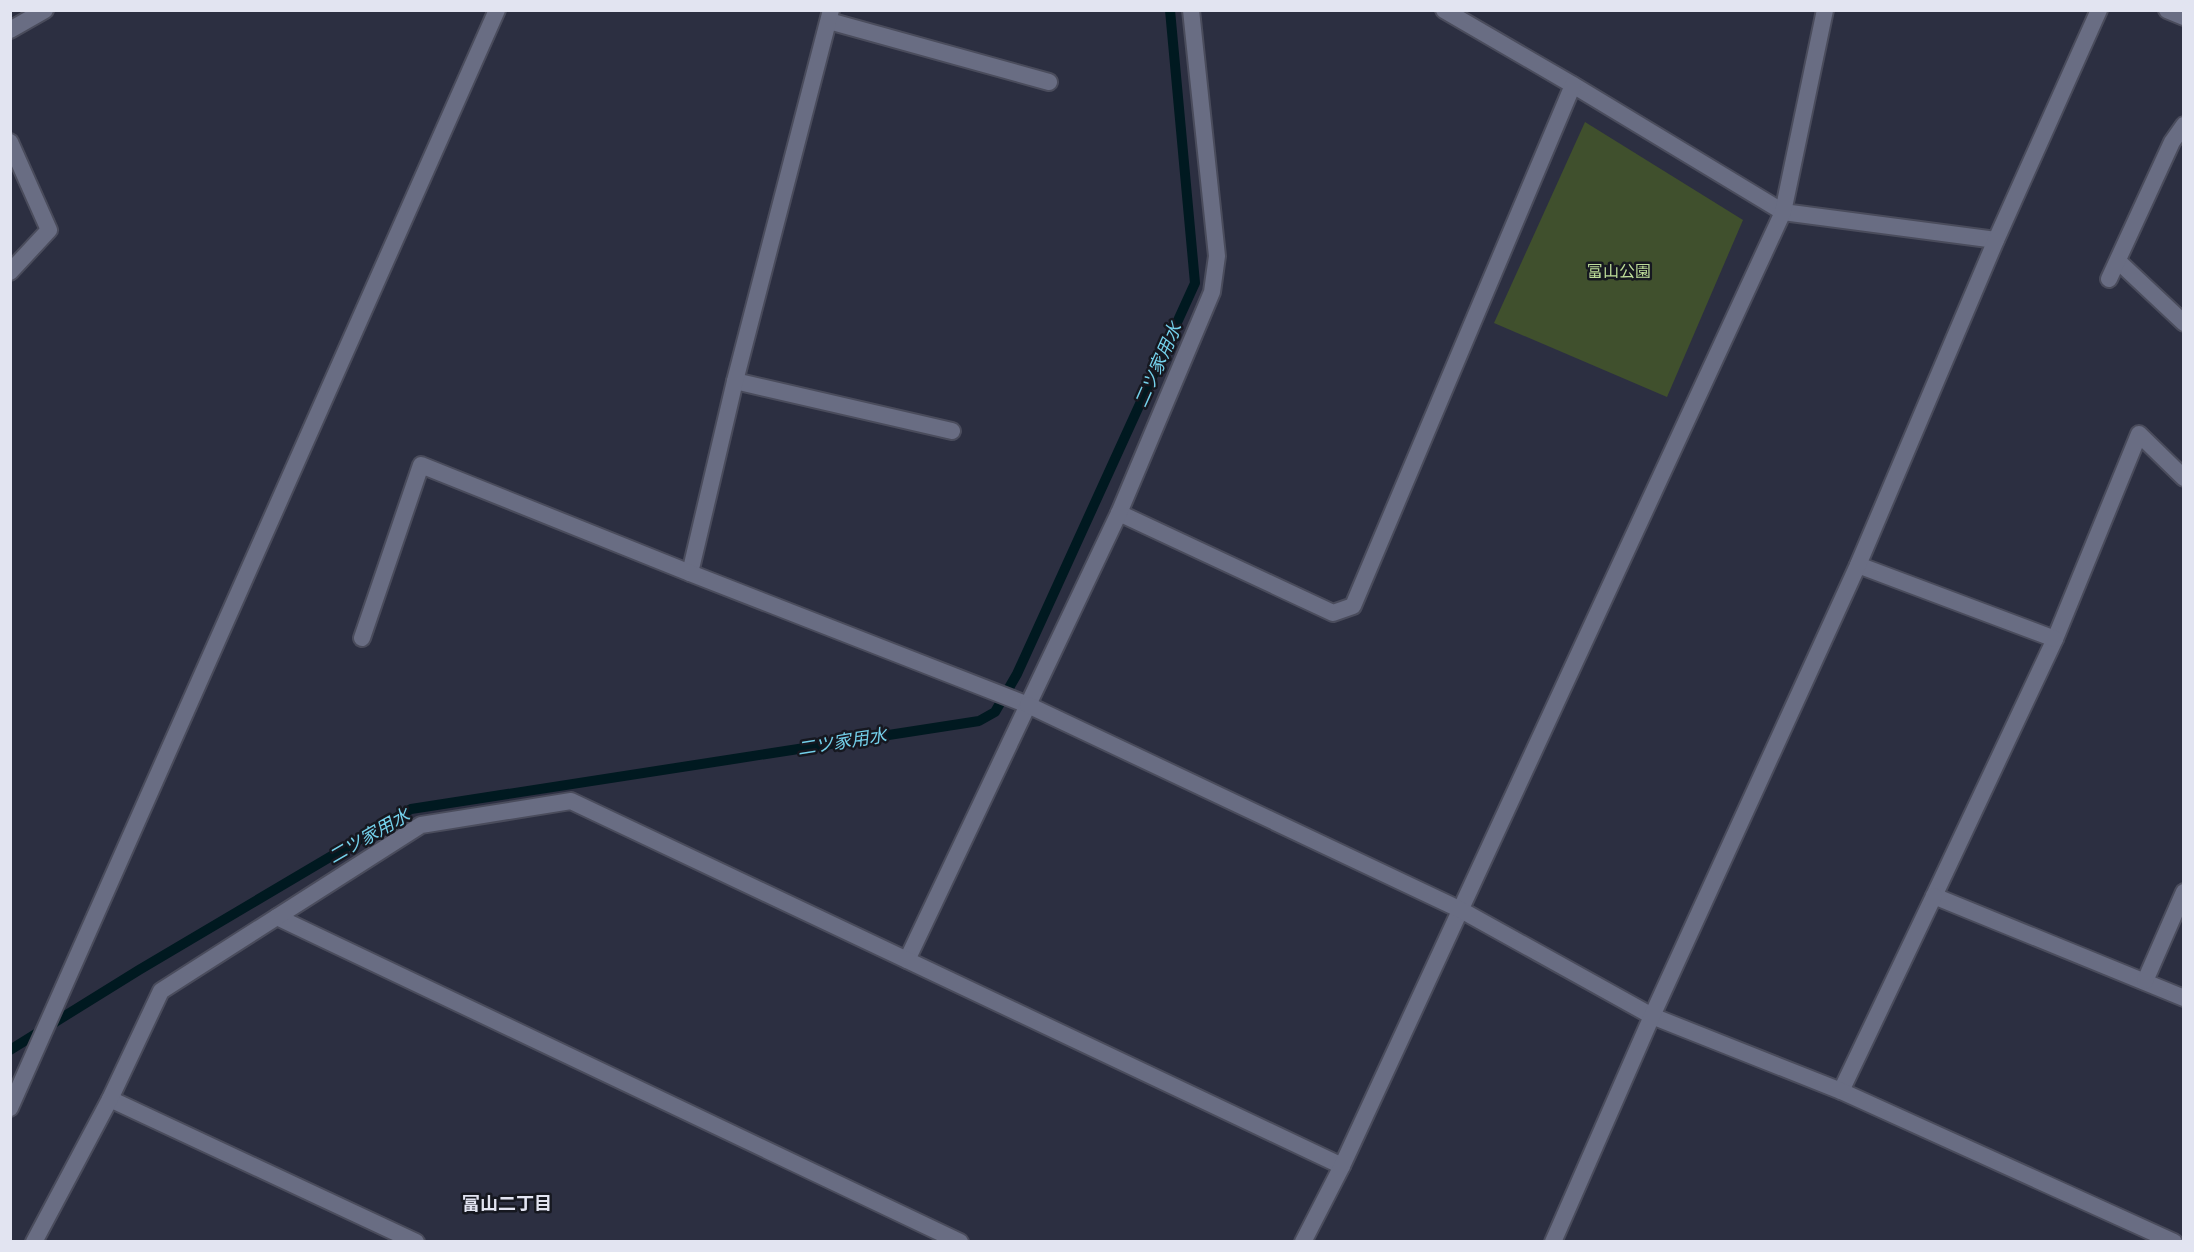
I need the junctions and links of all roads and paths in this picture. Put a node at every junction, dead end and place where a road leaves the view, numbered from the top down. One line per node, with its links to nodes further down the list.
1 (45, 10): 10 (street)
2 (497, 10): 40 (street)
3 (1191, 10): 24 (street)
4 (1444, 10): 12 (street)
5 (1825, 10): 15 (street)
6 (2099, 10): 16 (street)
7 (2167, 10): 9 (street)
8 (830, 16): 11 (street); 21 (street)
9 (2184, 17)
10 (19, 21)
11 (1049, 82)
12 (1573, 85): 15 (street); 24 (street)
13 (2184, 125): 17 (street)
14 (12, 148): 18 (street)
15 (1783, 212): 16 (street); 32 (street)
16 (1996, 240): 25 (street)
17 (2118, 261): 19 (street); 20 (street)
18 (10, 272)
19 (2109, 279)
20 (2184, 322)
21 (735, 381): 22 (street); 26 (street)
22 (952, 431)
23 (2184, 478): 28 (street)
24 (1119, 513): 29 (street)
25 (1858, 565): 28 (street); 37 (street)
26 (690, 573): 27 (street); 29 (street)
27 (362, 638)
28 (2055, 639): 31 (street)
29 (1028, 705): 32 (street); 34 (street)
30 (2184, 892): 35 (street)
31 (1935, 896): 35 (street); 38 (street)
32 (1461, 910): 37 (street); 41 (street)
33 (277, 917): 34 (street); 39 (street); 44 (street)
34 (907, 960): 41 (street)
35 (2145, 981): 36 (street)
36 (2184, 998)
37 (1652, 1016): 38 (street); 46 (street)
38 (1841, 1091): 47 (street)
39 (110, 1099): 42 (street); 43 (street)
40 (10, 1108)
41 (1342, 1166): 45 (street)
42 (34, 1242)
43 (416, 1242)
44 (960, 1242)
45 (1303, 1242)
46 (1553, 1242)
47 (2174, 1242)

